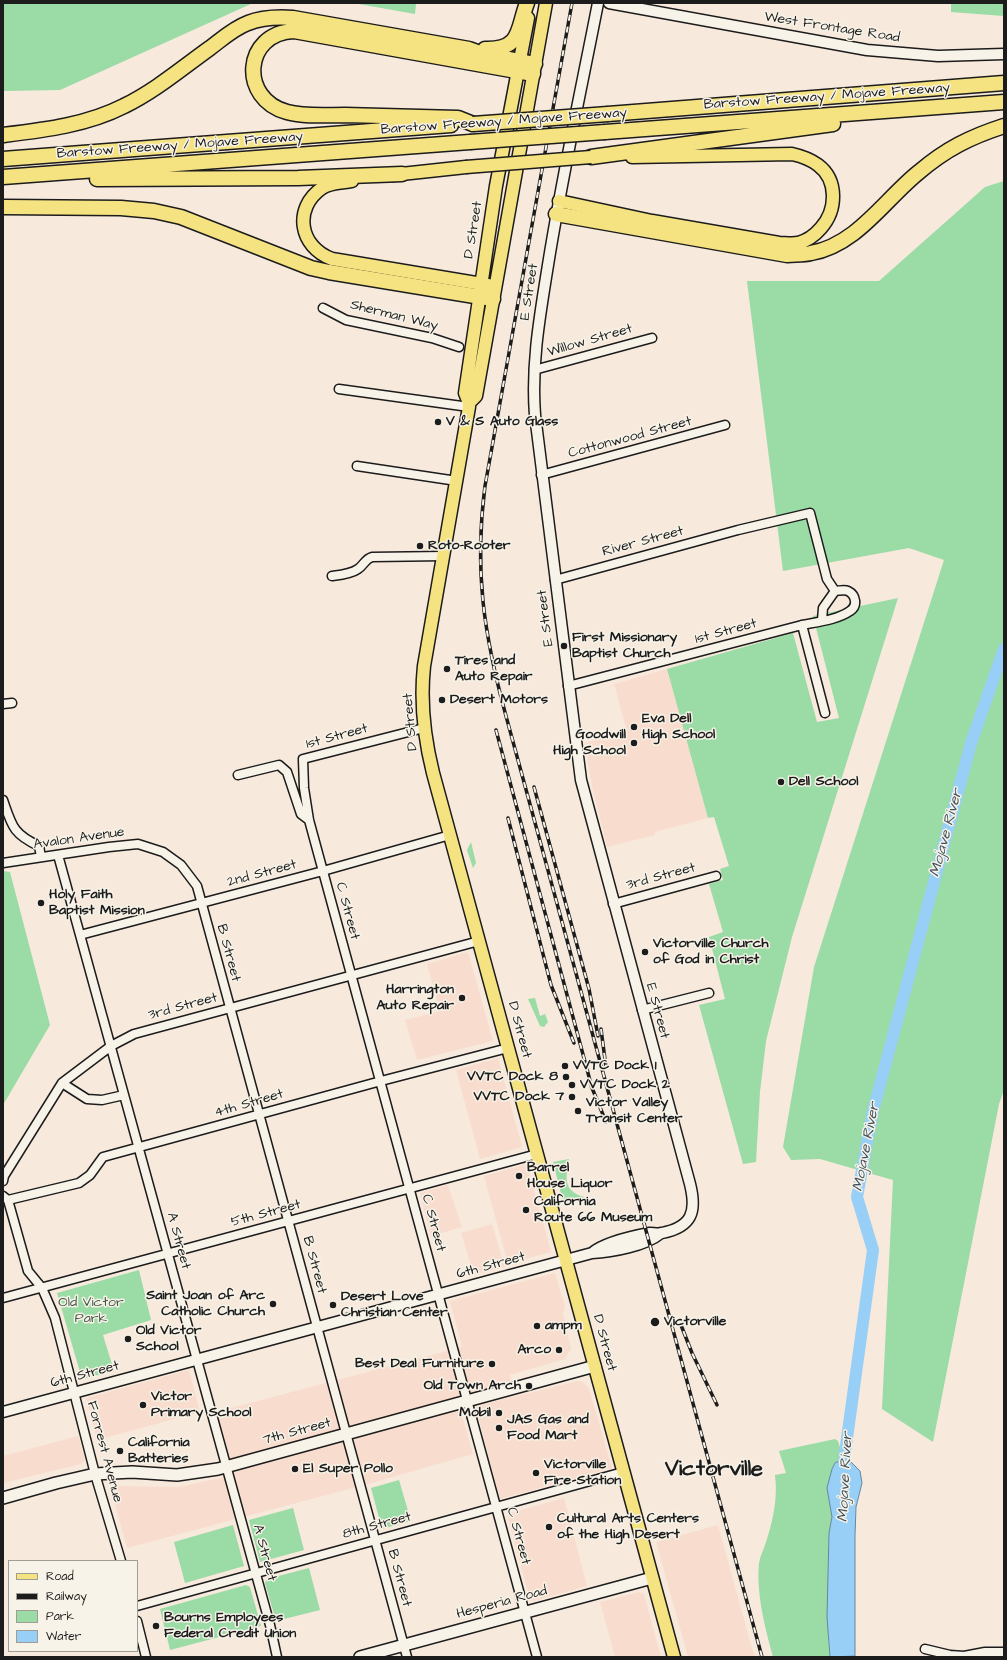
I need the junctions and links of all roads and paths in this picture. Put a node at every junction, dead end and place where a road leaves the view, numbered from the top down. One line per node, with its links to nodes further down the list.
1 (527, 3): 6 (highway)
2 (532, 3): 8 (main road, D Street)
3 (546, 3): 9 (main road, D Street)
4 (598, 3): 22 (street, E Street)
5 (609, 3): 7 (street, West Frontage Road)
6 (469, 49): 8 (highway); 15 (highway)
7 (1004, 54)
8 (518, 66): 9 (highway); 13 (highway); 23 (main road, D Street)
9 (534, 69): 23 (main road, D Street)
10 (1004, 83): 13 (highway, Barstow Freeway / Mojave Freeway, bridge)
11 (1004, 102): 12 (highway, Barstow Freeway / Mojave Freeway)
12 (970, 104): 16 (highway); 18 (highway, Barstow Freeway / Mojave Freeway, bridge)
13 (473, 124): 17 (highway, Barstow Freeway / Mojave Freeway)
14 (1004, 126): 22 (highway)
15 (3, 135)
16 (597, 157): 19 (main road, bridge); 22 (main road)
17 (3, 159)
18 (63, 173): 19 (highway); 20 (highway, Barstow Freeway / Mojave Freeway)
19 (402, 174): 23 (main road)
20 (3, 177)
21 (3, 207): 23 (highway)
22 (558, 207): 27 (street, E Street)
23 (487, 291): 29 (main road, D Street)
24 (324, 308): 26 (street, Sherman Way)
25 (652, 338): 27 (street, Willow Street)
26 (459, 347)
27 (534, 370): 32 (street, E Street)
28 (339, 389): 29 (street)
29 (469, 405): 33 (main road, D Street)
30 (724, 425): 32 (street, Cottonwood Street)
31 (357, 466): 33 (street)
32 (542, 475): 36 (street, E Street)
33 (457, 481): 34 (main road, D Street)
34 (444, 556): 35 (street); 44 (main road, D Street)
35 (332, 576)
36 (555, 580): 37 (street, River Street); 40 (street, E Street)
37 (835, 591): 38 (street); 38 (street, 1st Street)
38 (822, 620): 39 (street, 1st Street)
39 (802, 625): 40 (street, 1st Street); 43 (street)
40 (568, 686): 55 (street, E Street)
41 (12, 703): 42 (street)
42 (3, 704)
43 (825, 714)
44 (424, 728): 47 (street, 1st Street); 48 (main road, D Street)
45 (238, 775): 47 (street)
46 (3, 800): 50 (street)
47 (309, 820): 52 (street, C Street)
48 (450, 835): 52 (street, 2nd Street); 57 (main road, D Street)
49 (58, 855): 50 (street, Avalon Avenue); 54 (street, Avalon Avenue); 56 (street, A Street)
50 (41, 858): 51 (street, Avalon Avenue)
51 (3, 863)
52 (323, 871): 54 (street, 2nd Street); 58 (street, C Street)
53 (716, 876): 55 (street, 3rd Street)
54 (201, 903): 56 (street, 2nd Street); 60 (street, B Street)
55 (613, 904): 61 (street, E Street)
56 (80, 935): 62 (street, A Street)
57 (479, 941): 58 (street, 3rd Street); 63 (main road, D Street)
58 (352, 975): 60 (street, 3rd Street); 64 (street, C Street)
59 (709, 993): 61 (street)
60 (230, 1008): 62 (street, 3rd Street); 67 (street, B Street)
61 (642, 1010): 73 (street, E Street)
62 (111, 1046): 65 (street, 3rd Street); 66 (street, A Street)
63 (508, 1048): 64 (street, 4th Street); 69 (main road, D Street)
64 (381, 1081): 67 (street, 4th Street); 71 (street, C Street)
65 (62, 1083): 66 (street); 70 (street, 3rd Street)
66 (124, 1095): 68 (street, A Street)
67 (259, 1114): 68 (street, 4th Street); 74 (street, B Street)
68 (139, 1148): 72 (street, 4th Street); 75 (street, A Street)
69 (537, 1154): 71 (street, 5th Street); 76 (main road, D Street)
70 (3, 1181)
71 (410, 1188): 74 (street, 5th Street); 78 (street, C Street)
72 (5, 1198): 77 (street, Forrest Avenue)
73 (690, 1219): 76 (street, 6th Street)
74 (288, 1221): 75 (street, 5th Street); 80 (street, B Street)
75 (168, 1254): 77 (street, 5th Street); 81 (street, A Street)
76 (566, 1260): 78 (street, 6th Street); 82 (main road, D Street)
77 (42, 1288): 79 (street, 5th Street); 83 (street, Forrest Avenue)
78 (439, 1295): 80 (street, 6th Street); 84 (street, C Street)
79 (3, 1298)
80 (318, 1328): 81 (street, 6th Street); 86 (street, B Street)
81 (197, 1360): 83 (street, 6th Street); 87 (street, A Street)
82 (594, 1366): 84 (main road, 7th Street); 88 (main road, D Street)
83 (75, 1392): 85 (street, 6th Street); 89 (street, Forrest Avenue)
84 (468, 1400): 86 (main road, 7th Street); 91 (street, C Street)
85 (3, 1412)
86 (347, 1434): 87 (main road, 7th Street); 92 (street, B Street)
87 (226, 1467): 89 (main road, 7th Street); 94 (street, A Street)
88 (623, 1472): 91 (street, 8th Street); 95 (main road, D Street)
89 (96, 1474): 90 (main road, 7th Street); 93 (street, Forrest Avenue)
90 (3, 1498)
91 (496, 1507): 92 (street, 8th Street); 97 (street, C Street)
92 (375, 1540): 94 (street, 8th Street); 99 (street, B Street)
93 (120, 1560)
94 (255, 1572): 96 (street, 8th Street); 103 (street, A Street)
95 (652, 1578): 97 (main road, Hesperia Road); 107 (main road, D Street)
96 (138, 1606)
97 (526, 1612): 99 (main road, Hesperia Road); 106 (street, C Street)
98 (138, 1625): 102 (street)
99 (403, 1645): 104 (main road, Hesperia Road); 105 (street, B Street)
100 (925, 1649): 101 (street)
101 (1004, 1652)
102 (146, 1657)
103 (277, 1657)
104 (360, 1657)
105 (407, 1657)
106 (537, 1657)
107 (674, 1657)

